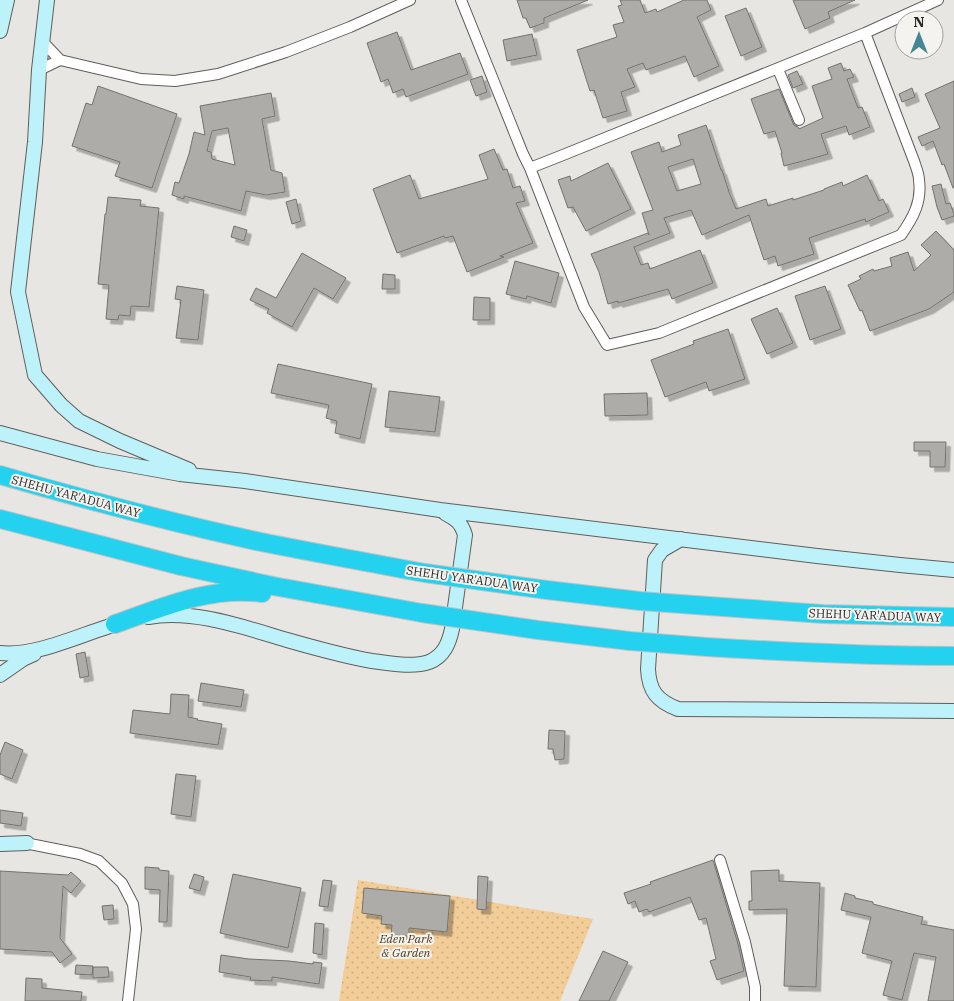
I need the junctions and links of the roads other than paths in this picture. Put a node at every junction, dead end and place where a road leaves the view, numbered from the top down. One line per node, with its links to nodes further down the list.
1 (7, 0): 6 (street)
2 (47, 0): 8 (street)
3 (410, 0): 9 (street)
4 (461, 0): 13 (street)
5 (938, 0): 7 (street)
6 (0, 31)
7 (865, 34): 10 (street); 13 (street)
8 (42, 41): 9 (street); 11 (street)
9 (60, 60): 11 (street)
10 (778, 69): 12 (street); 13 (street)
11 (39, 70): 15 (street)
12 (799, 120)
13 (530, 168)
14 (0, 433): 16 (street)
15 (114, 438): 16 (street); 18 (street)
16 (106, 460): 18 (street)
17 (0, 474): 24 (highway, SHEHU YAR'ADUA WAY, bridge)
18 (206, 476): 19 (street)
19 (440, 510): 21 (street); 25 (street)
20 (0, 519): 23 (highway)
21 (681, 539): 22 (street); 30 (street)
22 (954, 570)
23 (358, 601): 25 (highway); 28 (highway, bridge)
24 (954, 617)
25 (115, 624): 26 (street)
26 (55, 645): 27 (street); 29 (street)
27 (0, 653)
28 (954, 656)
29 (0, 675)
30 (954, 711)
31 (0, 838): 33 (street)
32 (0, 844): 33 (street)
33 (27, 844): 35 (street)
34 (720, 860): 36 (street)
35 (128, 1001)
36 (755, 1001)

